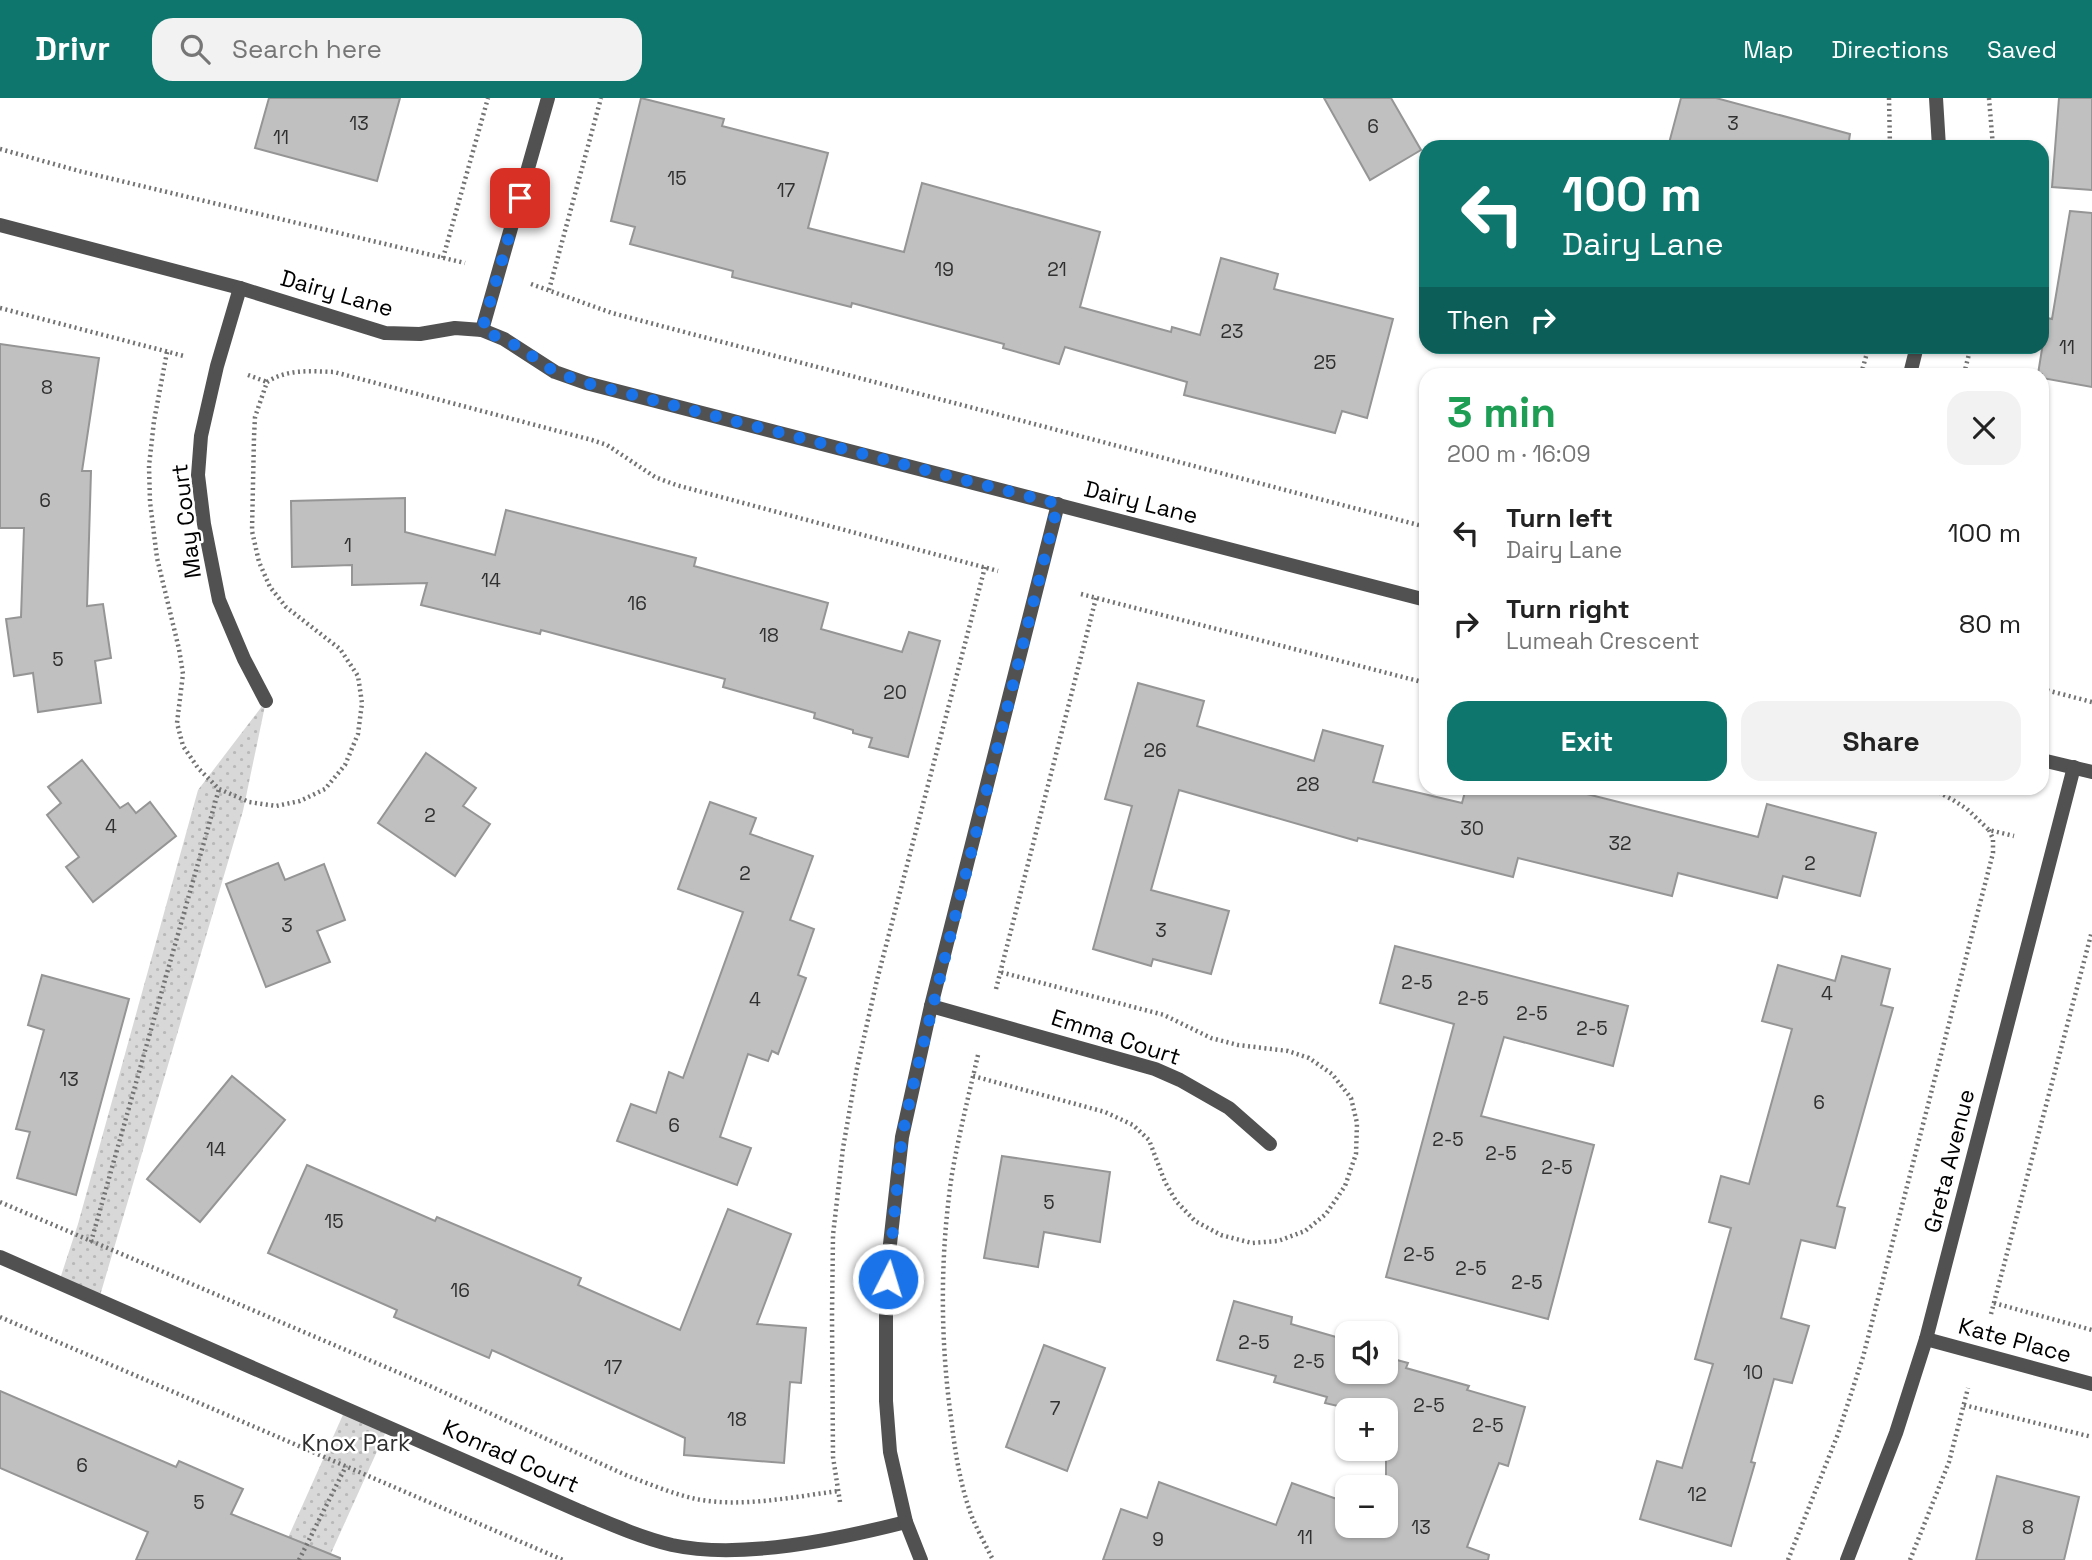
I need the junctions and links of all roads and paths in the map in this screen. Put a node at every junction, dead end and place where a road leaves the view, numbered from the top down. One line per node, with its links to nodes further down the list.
1 (488, 98): 12 (path)
2 (548, 98): 18 (street)
3 (601, 98): 16 (path)
4 (1889, 98): 7 (path)
5 (1936, 98): 8 (street)
6 (1989, 98): 9 (path)
7 (1890, 140)
8 (1939, 140)
9 (1992, 140)
10 (0, 149): 12 (path)
11 (0, 225): 15 (street, Dairy Lane)
12 (443, 258): 13 (path)
13 (470, 264)
14 (530, 284): 16 (path)
15 (240, 288): 18 (street, Dairy Lane); 30 (street, May Court)
16 (549, 290): 22 (path)
17 (0, 308): 19 (path)
18 (482, 330): 21 (street, Dairy Lane)
19 (184, 356)
20 (248, 375): 23 (path)
21 (1058, 504): 27 (street, Dairy Lane); 41 (street)
22 (1419, 525)
23 (985, 567): 24 (path); 57 (path)
24 (998, 571)
25 (1081, 594): 26 (path)
26 (1096, 598): 28 (path); 40 (path)
27 (1419, 598)
28 (1419, 681)
29 (2049, 691): 31 (path)
30 (265, 701)
31 (2092, 702)
32 (2049, 762): 33 (street)
33 (2074, 767): 34 (street); 51 (street, Greta Avenue)
34 (2092, 772)
35 (219, 789): 45 (path)
36 (1944, 795): 37 (path)
37 (1989, 830): 38 (path); 64 (path)
38 (2014, 836)
39 (2092, 931): 47 (path)
40 (995, 993)
41 (931, 1006): 43 (street, Emma Court); 59 (street)
42 (978, 1055): 63 (path)
43 (1270, 1144)
44 (0, 1202): 45 (path)
45 (91, 1242): 57 (path)
46 (0, 1257): 59 (street, Konrad Court)
47 (1994, 1303): 48 (path); 50 (path)
48 (1991, 1314)
49 (0, 1317): 56 (path)
50 (2092, 1329)
51 (1926, 1339): 52 (street, Kate Place); 65 (street, Greta Avenue)
52 (2092, 1384)
53 (1968, 1388): 54 (path)
54 (1964, 1405): 55 (path); 66 (path)
55 (2092, 1437)
56 (346, 1465): 60 (path); 61 (path)
57 (838, 1492): 58 (path)
58 (841, 1507)
59 (906, 1522): 62 (street)
60 (299, 1560)
61 (563, 1560)
62 (921, 1560)
63 (993, 1560)
64 (1788, 1560)
65 (1847, 1560)
66 (1910, 1560)

